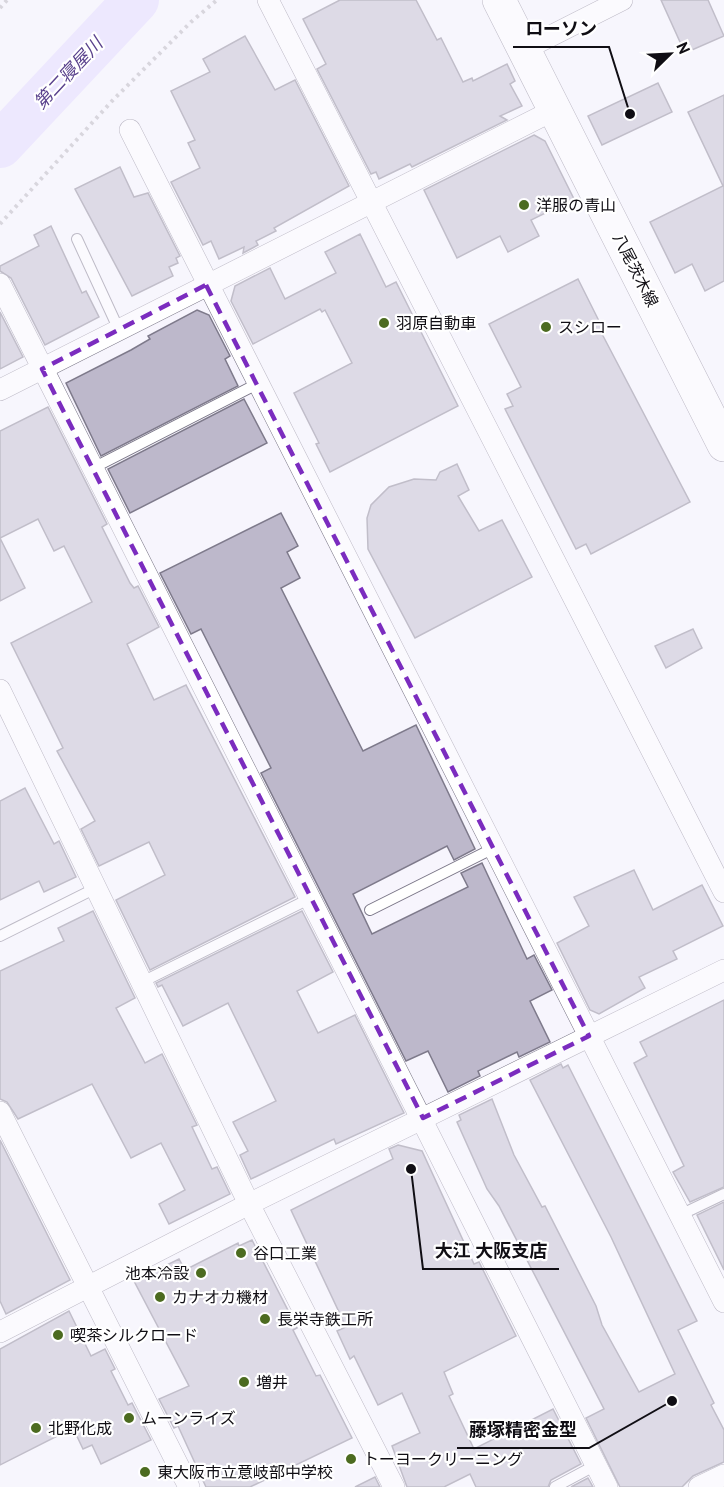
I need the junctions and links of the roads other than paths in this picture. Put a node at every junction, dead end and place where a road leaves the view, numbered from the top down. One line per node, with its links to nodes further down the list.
1 (268, 0): 7 (street)
2 (499, 0): 4 (main road, 八尾茨木線)
3 (622, 0): 4 (street)
4 (523, 50): 5 (main road, 八尾茨木線)
5 (555, 109): 7 (street); 15 (main road, 八尾茨木線)
6 (130, 130): 10 (street)
7 (371, 202): 10 (street); 20 (street)
8 (77, 239): 11 (lane)
9 (0, 284): 12 (street)
10 (206, 285): 11 (street); 13 (street)
11 (119, 330): 12 (street)
12 (42, 369): 14 (street); 16 (street)
13 (257, 384): 16 (lane); 18 (street)
14 (0, 390)
15 (724, 445)
16 (93, 468): 21 (street)
17 (0, 690): 19 (street)
18 (494, 848): 22 (lane); 26 (street)
19 (96, 888): 23 (lane); 25 (street)
20 (724, 892)
21 (311, 898): 25 (lane); 28 (street)
22 (370, 910)
23 (0, 936)
24 (724, 970): 26 (street)
25 (142, 982): 30 (street)
26 (589, 1035): 28 (street); 31 (street)
27 (0, 1112): 32 (street)
28 (423, 1118): 30 (street); 35 (street)
29 (724, 1194): 31 (lane)
30 (249, 1204): 32 (street); 38 (street)
31 (680, 1215): 33 (street)
32 (89, 1288): 34 (street); 37 (street)
33 (723, 1296)
34 (0, 1332)
35 (596, 1465): 39 (lane); 40 (street)
36 (724, 1474): 41 (street)
37 (189, 1487)
38 (394, 1487)
39 (555, 1487)
40 (607, 1487)
41 (699, 1487)

